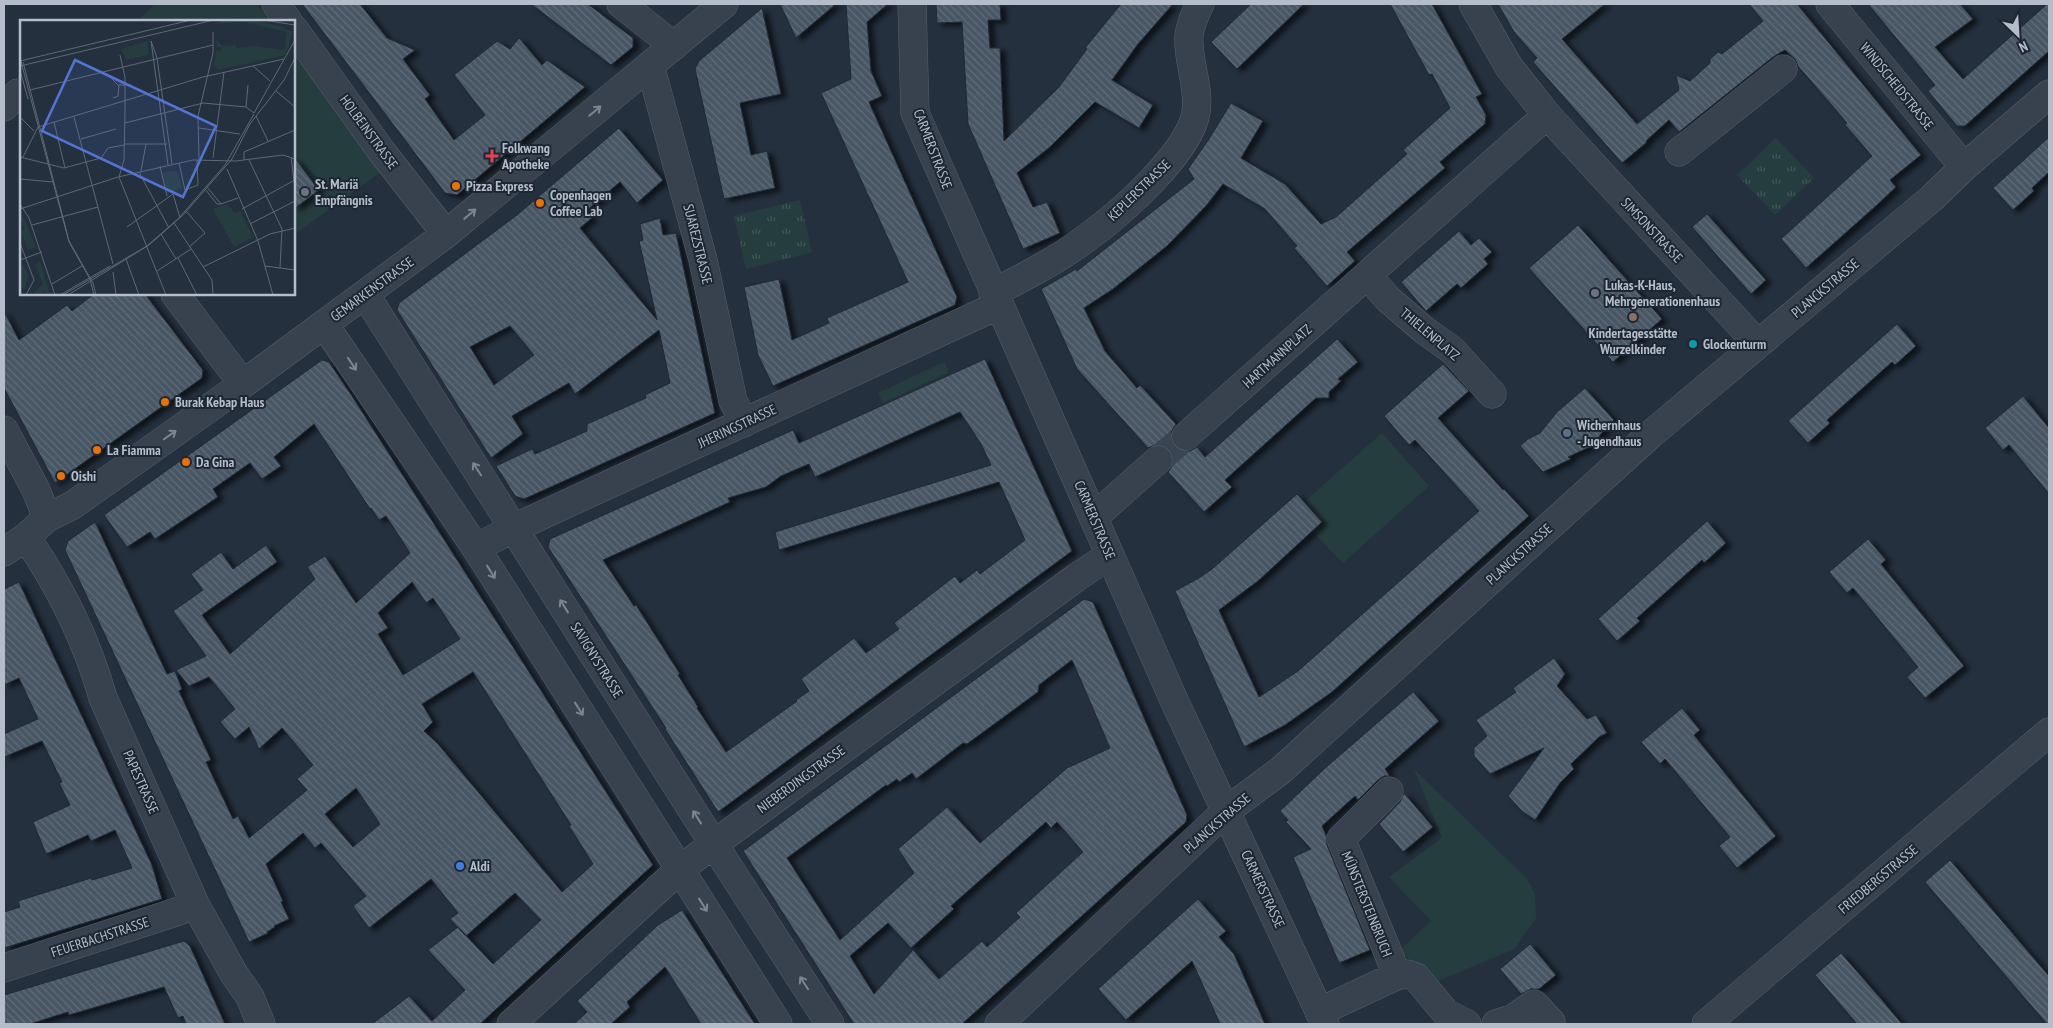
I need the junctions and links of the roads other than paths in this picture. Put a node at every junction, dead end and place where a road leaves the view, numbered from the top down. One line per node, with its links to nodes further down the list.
1 (276, 4): 8 (street)
2 (621, 4): 10 (street)
3 (724, 4): 10 (street, GEMARKENSTRASSE)
4 (912, 4): 21 (street, CARMERSTRASSE)
5 (1200, 4): 21 (street, KEPLERSTRASSE)
6 (1473, 4): 14 (street, SIMSONSTRASSE)
7 (1830, 4): 16 (street, WINDSCHEIDSTRASSE)
8 (287, 20)
9 (295, 30): 17 (street, HOLBEINSTRASSE)
10 (674, 46): 11 (street, GEMARKENSTRASSE)
11 (650, 65): 17 (street, GEMARKENSTRASSE, one-way to 11); 26 (street, SUAREZSTRASSE)
12 (1783, 69): 15 (street)
13 (2049, 94): 16 (street, PLANCKSTRASSE)
14 (1547, 116): 18 (street); 23 (street, SIMSONSTRASSE)
15 (1679, 152)
16 (1964, 167): 23 (street, PLANCKSTRASSE)
17 (446, 234): 19 (street, GEMARKENSTRASSE)
18 (1367, 275): 25 (street, THIELENPLATZ); 28 (street, HARTMANNPLATZ)
19 (365, 294): 22 (street, GEMARKENSTRASSE); 32 (street, SAVIGNYSTRASSE, one-way to 19)
20 (176, 295): 24 (street)
21 (996, 299): 26 (street, JHERINGSTRASSE); 30 (street, CARMERSTRASSE)
22 (324, 324): 24 (street, GEMARKENSTRASSE); 34 (street, one-way to 34)
23 (1758, 344): 39 (street, PLANCKSTRASSE)
24 (243, 384): 31 (street, GEMARKENSTRASSE, one-way to 24)
25 (1492, 394)
26 (744, 423): 32 (street, JHERINGSTRASSE)
27 (4, 430): 31 (street)
28 (1186, 436)
29 (1158, 460): 30 (street)
30 (1094, 517): 36 (street, CARMERSTRASSE)
31 (47, 518): 33 (street, GEMARKENSTRASSE)
32 (514, 528): 34 (street, JHERINGSTRASSE); 40 (street, SAVIGNYSTRASSE, one-way to 32)
33 (26, 536): 35 (street, GEMARKENSTRASSE); 42 (street, PAPESTRASSE)
34 (476, 548): 41 (street, one-way to 41)
35 (4, 552)
36 (1110, 555): 39 (street, CARMERSTRASSE); 40 (street, NIEBERDINGSTRASSE)
37 (2049, 732): 54 (street, FRIEDBERGSTRASSE)
38 (1389, 791): 44 (street, MÜNSTERSTEINBRUCH)
39 (1226, 812): 45 (street, CARMERSTRASSE); 51 (street, PLANCKSTRASSE)
40 (713, 843): 41 (street, NIEBERDINGSTRASSE); 50 (street, SAVIGNYSTRASSE, one-way to 40)
41 (680, 869): 48 (street, NIEBERDINGSTRASSE); 49 (street, one-way to 49)
42 (195, 904): 43 (street, FEUERBACHSTRASSE); 47 (street, PAPESTRASSE)
43 (4, 968)
44 (1396, 976): 45 (street); 52 (street)
45 (1322, 1018)
46 (1550, 1022): 53 (street)
47 (261, 1024)
48 (511, 1024)
49 (778, 1024)
50 (830, 1024)
51 (999, 1024)
52 (1467, 1024)
53 (1496, 1024)
54 (1706, 1024)

